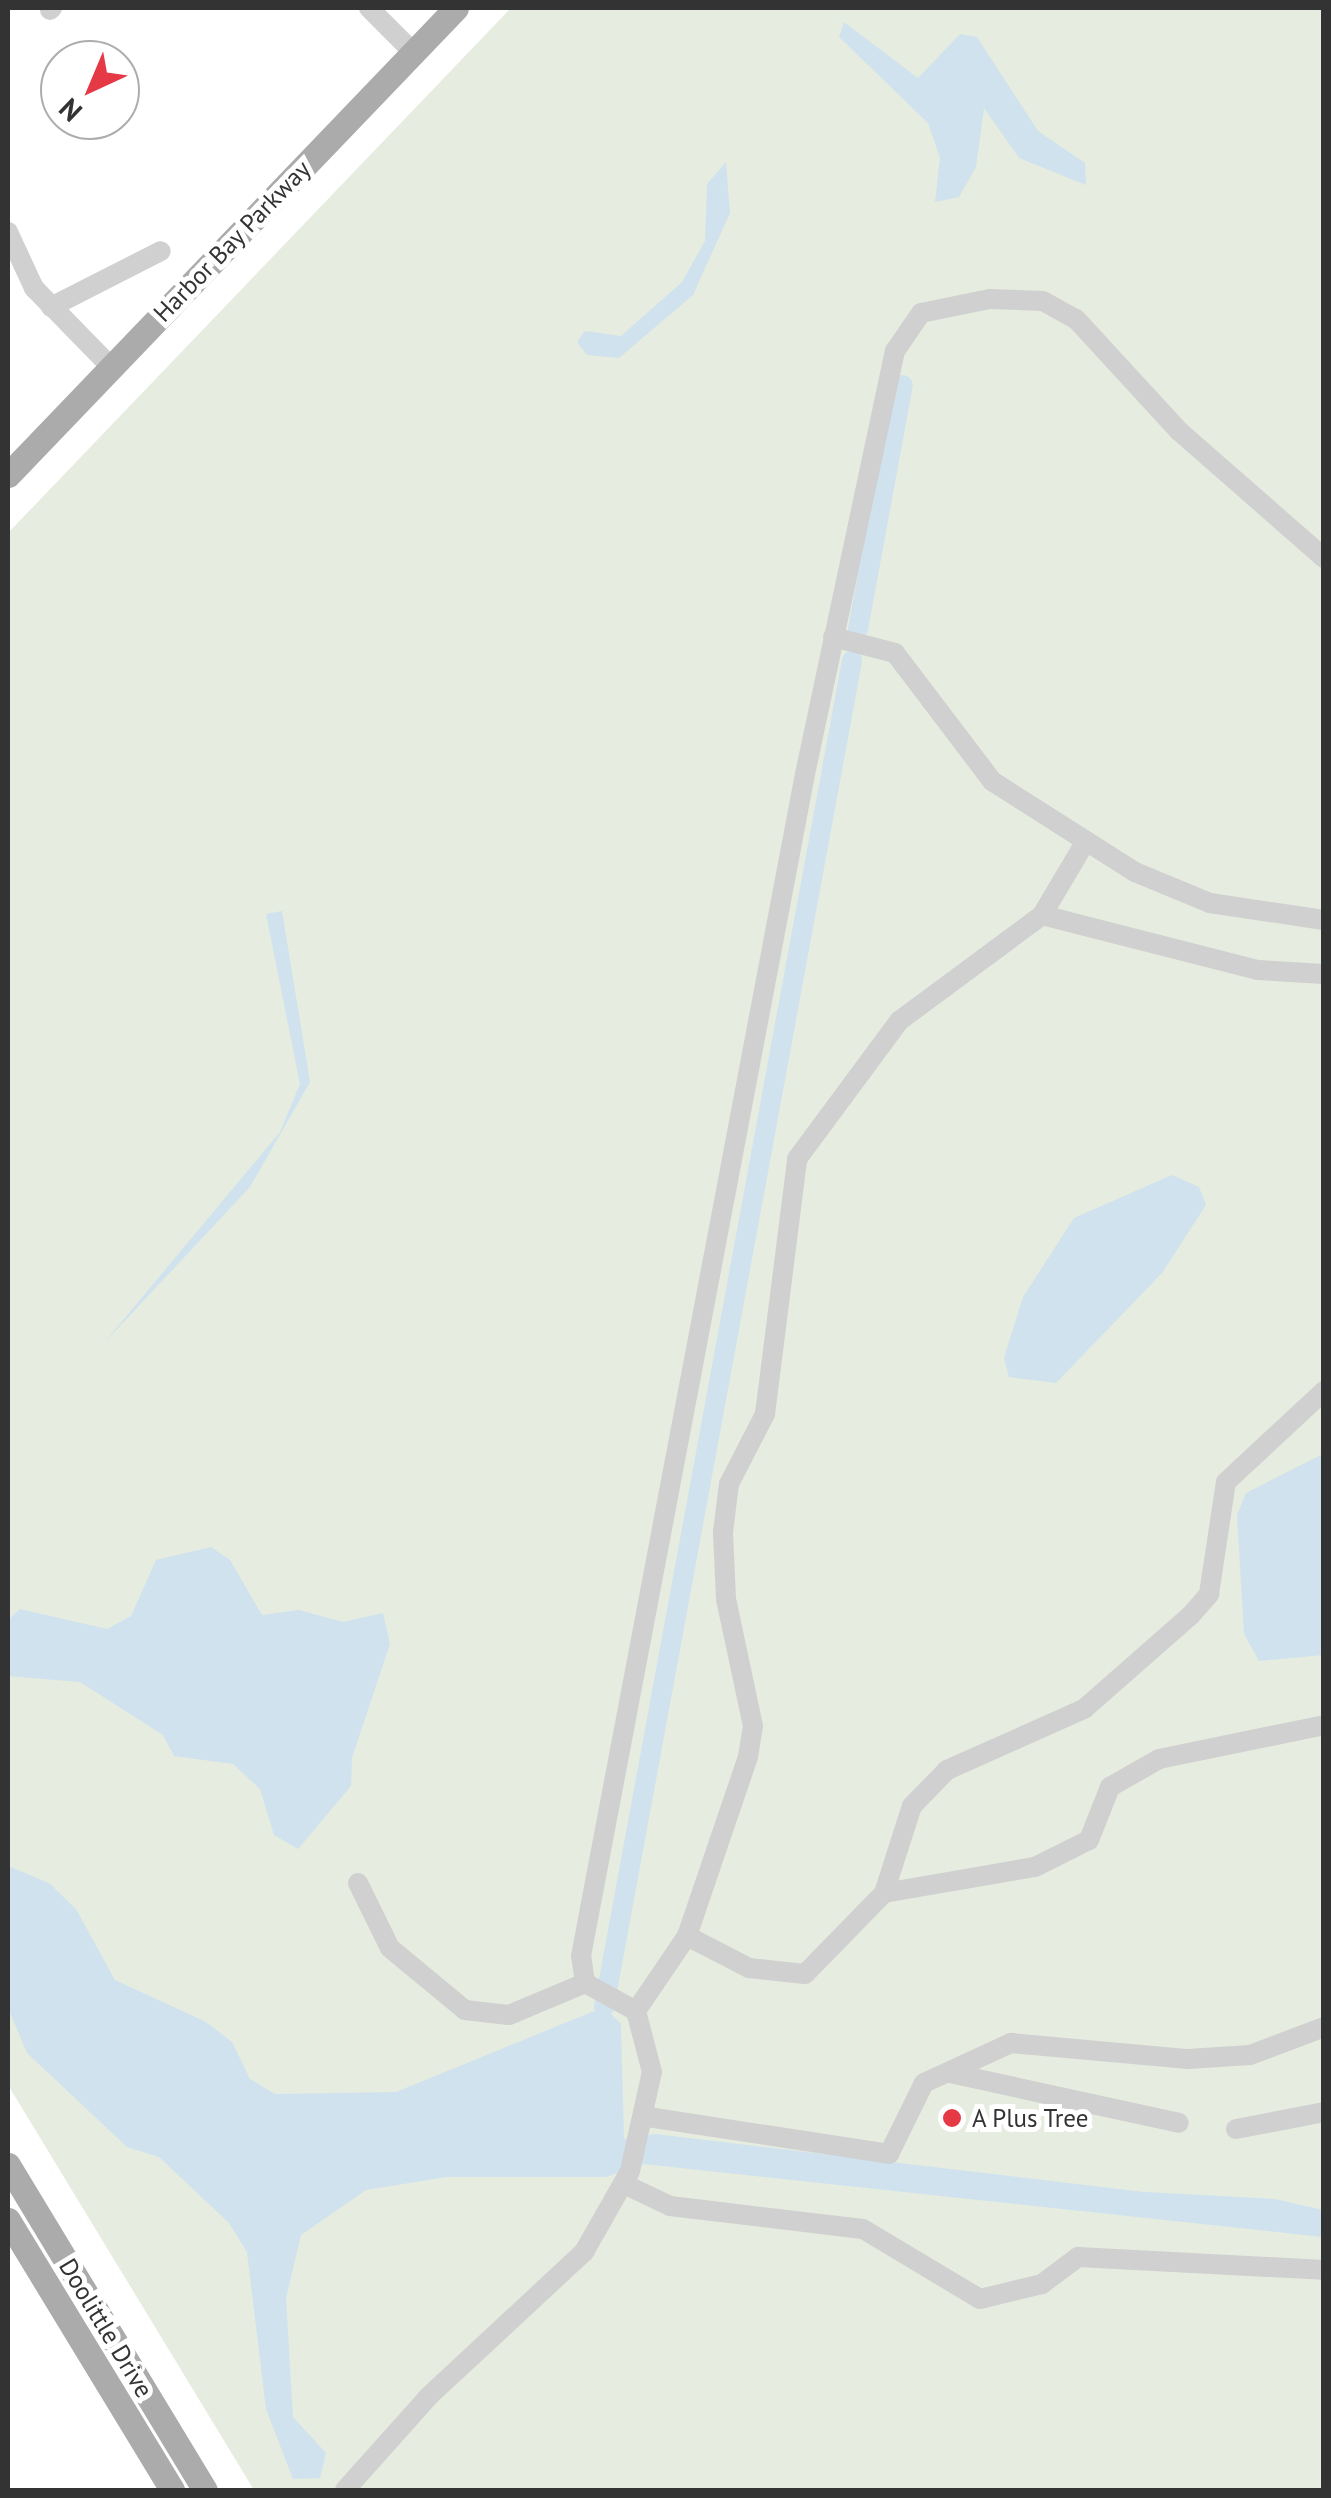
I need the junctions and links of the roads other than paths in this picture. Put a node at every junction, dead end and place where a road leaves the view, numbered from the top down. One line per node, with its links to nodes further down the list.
1 (370, 8): 3 (lane)
2 (456, 8): 3 (main road, Harbor Bay Parkway)
3 (413, 52): 7 (main road, Harbor Bay Parkway)
4 (8, 232): 6 (lane)
5 (161, 251): 6 (lane)
6 (51, 307): 7 (lane)
7 (110, 367): 8 (main road, Harbor Bay Parkway)
8 (8, 474)
9 (1324, 558): 10 (lane)
10 (833, 637): 11 (lane); 20 (lane)
11 (1086, 841): 12 (lane); 13 (lane)
12 (1042, 915): 14 (lane); 19 (lane)
13 (1324, 920)
14 (1324, 974)
15 (1324, 1390): 18 (lane)
16 (1324, 1725): 18 (lane)
17 (358, 1883): 20 (lane)
18 (884, 1894): 19 (lane)
19 (687, 1936): 21 (lane)
20 (584, 1983): 21 (lane)
21 (636, 2012): 26 (lane)
22 (1324, 2028): 23 (lane)
23 (948, 2072): 25 (lane); 26 (lane)
24 (1324, 2112): 27 (lane)
25 (1179, 2123)
26 (646, 2124): 29 (lane)
27 (1236, 2128)
28 (8, 2165): 33 (main road, Doolittle Drive)
29 (627, 2178): 31 (lane); 34 (lane)
30 (8, 2220): 32 (main road, Doolittle Drive)
31 (1324, 2270)
32 (172, 2490)
33 (205, 2490)
34 (345, 2490)

